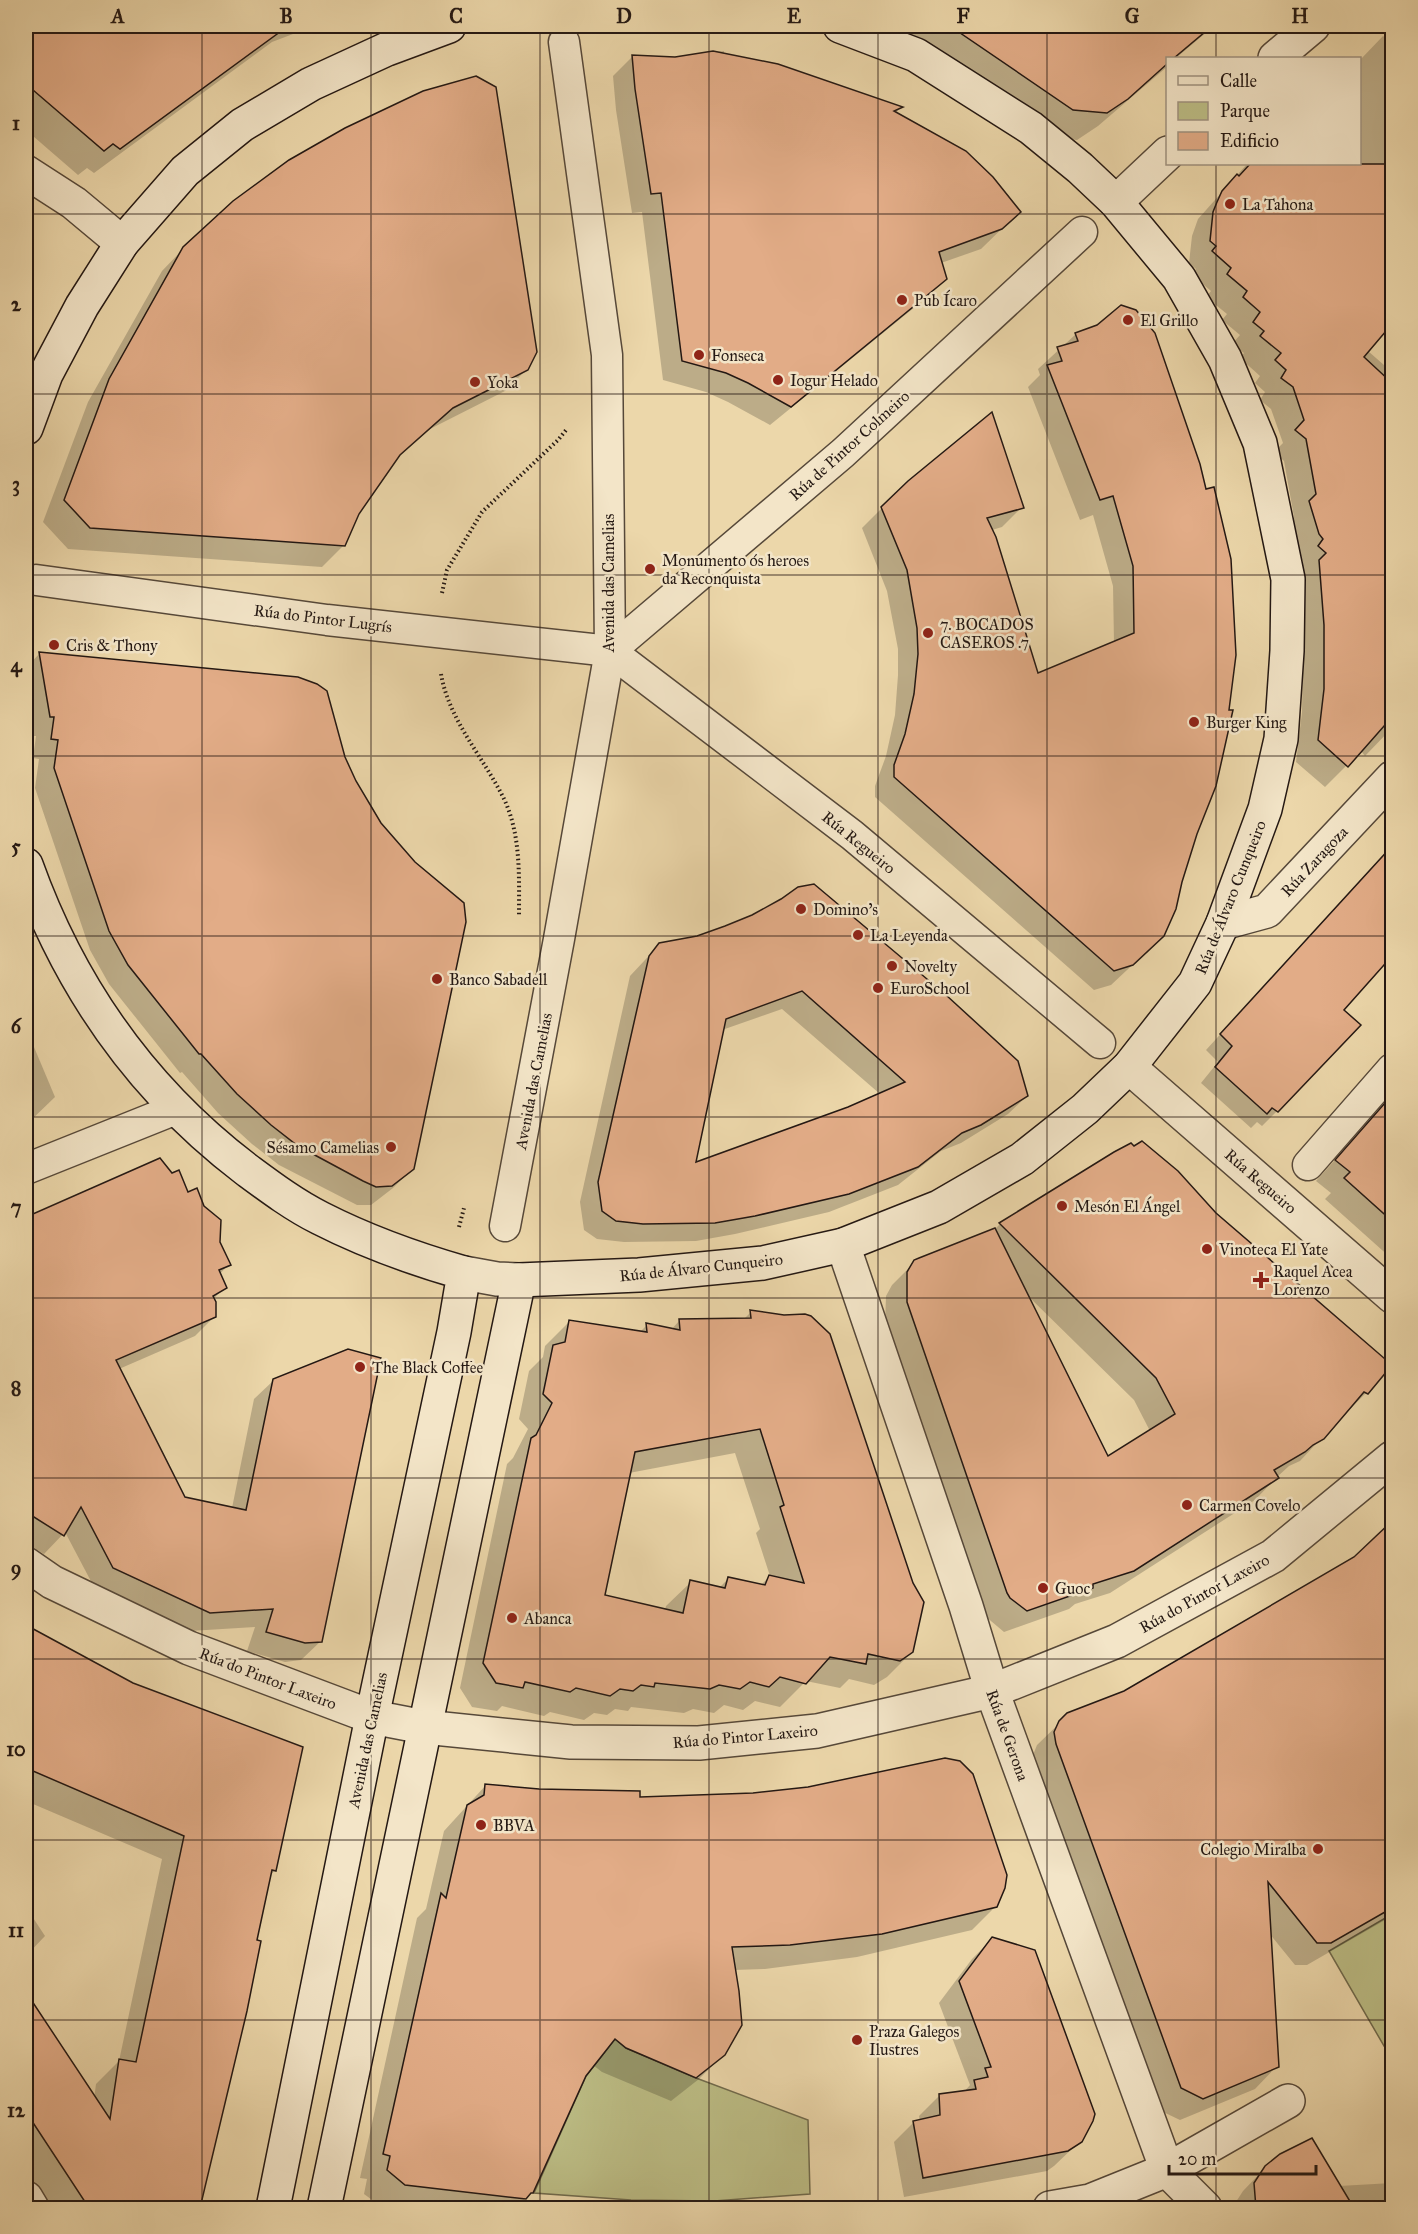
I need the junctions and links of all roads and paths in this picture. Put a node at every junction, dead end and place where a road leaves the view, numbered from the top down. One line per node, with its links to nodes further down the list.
1 (449, 26): 10 (main road)
2 (840, 26): 8 (main road, Rúa de Álvaro Cunqueiro)
3 (1314, 26): 5 (main road)
4 (564, 42): 15 (street, Avenida das Camelias)
5 (1276, 57)
6 (1166, 154): 8 (main road)
7 (26, 172): 10 (main road)
8 (1116, 202): 19 (main road, Rúa de Álvaro Cunqueiro)
9 (1082, 231): 15 (street, Rúa de Pintor Colmeiro)
10 (122, 243): 11 (main road)
11 (26, 428)
12 (567, 428): 14 (path)
13 (36, 580): 14 (street, Rúa do Pintor Lugrís)
14 (434, 632): 15 (street, Rúa do Pintor Lugrís); 18 (path)
15 (610, 651): 20 (street, Rúa Regueiro); 27 (street, Avenida das Camelias)
16 (1392, 778): 19 (main road, Rúa Zaragoza)
17 (26, 865): 23 (main road, Rúa de Álvaro Cunqueiro)
18 (519, 918)
19 (1223, 923): 21 (main road, Rúa de Álvaro Cunqueiro)
20 (1100, 1043)
21 (1129, 1067): 28 (main road, Rúa de Álvaro Cunqueiro); 31 (main road, Rúa Regueiro)
22 (1392, 1069): 24 (street)
23 (176, 1109): 25 (street); 29 (main road, Rúa de Álvaro Cunqueiro)
24 (1308, 1166)
25 (26, 1169)
26 (465, 1204): 29 (path)
27 (506, 1226)
28 (843, 1245): 30 (main road, Rúa de Álvaro Cunqueiro); 34 (main road, Rúa de Gerona)
29 (458, 1271): 30 (main road, Rúa de Álvaro Cunqueiro); 35 (main road, Avenida das Camelias)
30 (519, 1280): 36 (main road)
31 (1392, 1296)
32 (1392, 1458): 34 (main road, Rúa do Pintor Laxeiro)
33 (26, 1564): 35 (main road, Rúa do Pintor Laxeiro)
34 (992, 1691): 36 (main road, Rúa do Pintor Laxeiro); 38 (main road, Rúa de Gerona)
35 (372, 1717): 36 (main road, Rúa do Pintor Laxeiro); 41 (main road, Avenida das Camelias)
36 (424, 1727): 42 (main road)
37 (1288, 2102): 38 (main road)
38 (1167, 2170): 43 (main road); 44 (main road); 45 (main road, Rúa de Gerona)
39 (26, 2198): 40 (main road)
40 (32, 2208)
41 (273, 2208)
42 (326, 2208)
43 (1050, 2208)
44 (1133, 2208)
45 (1205, 2208)

